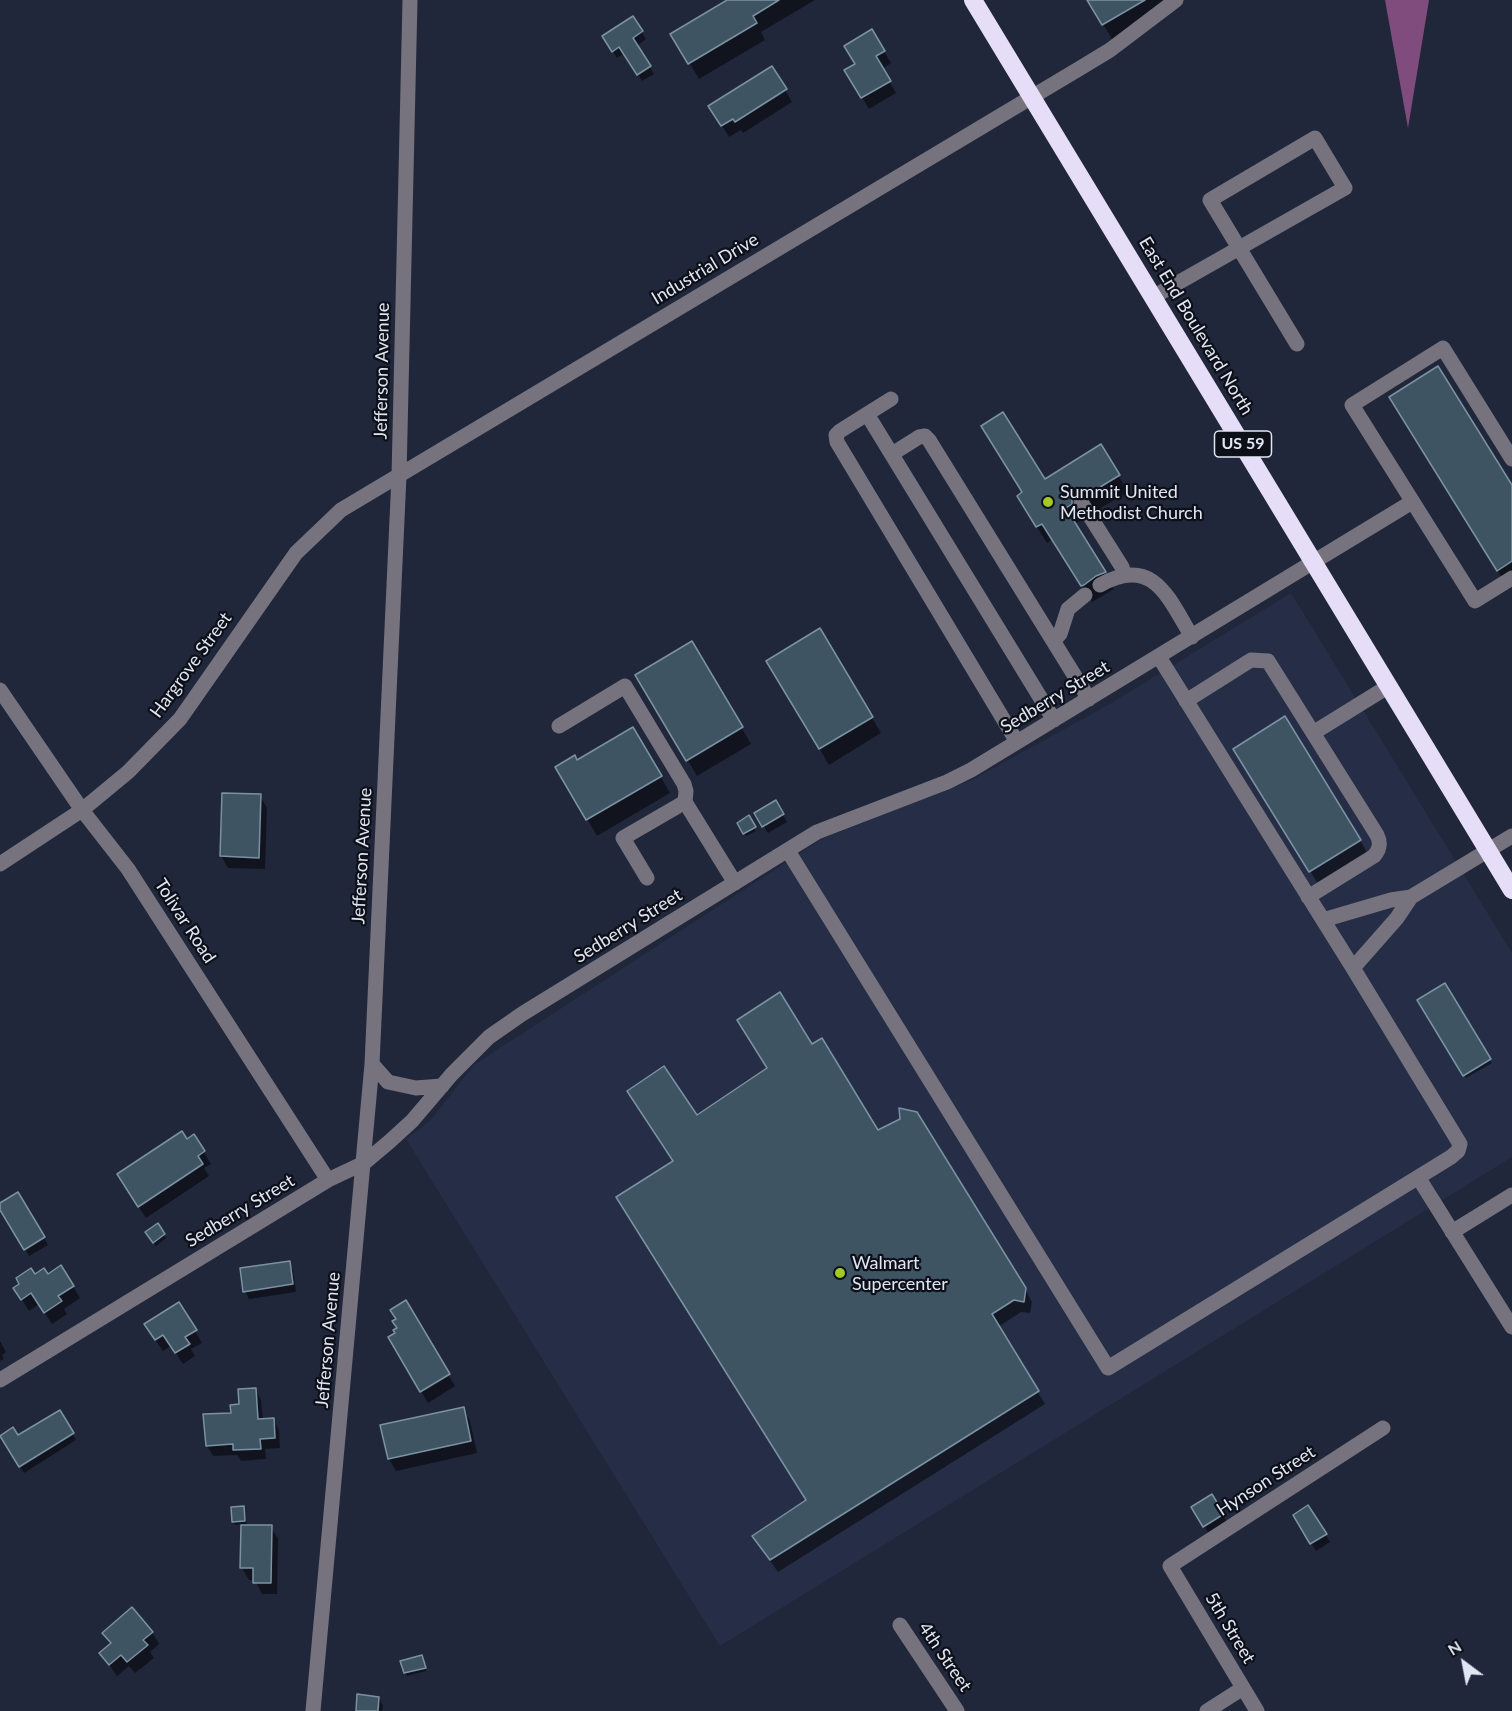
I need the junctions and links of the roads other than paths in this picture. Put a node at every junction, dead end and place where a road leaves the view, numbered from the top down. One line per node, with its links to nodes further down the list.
1 (410, 0): 12 (street, Jefferson Avenue)
2 (973, 0): 4 (highway, East End Boulevard North / US 59)
3 (1176, 0): 4 (street, Industrial Drive)
4 (1032, 98): 6 (highway, East End Boulevard North / US 59); 12 (street, Industrial Drive)
5 (1239, 247): 5 (street); 6 (street); 7 (street)
6 (1153, 297): 15 (highway, East End Boulevard North / US 59)
7 (1297, 344)
8 (891, 399): 9 (street)
9 (867, 414): 10 (street); 30 (street)
10 (892, 454): 21 (street); 27 (street)
11 (1512, 459): 14 (street)
12 (399, 476): 32 (street, Hargrove Street); 44 (street, Jefferson Avenue)
13 (1081, 502): 16 (street)
14 (1412, 502): 15 (street, Sedberry Street); 17 (street)
15 (1314, 561): 20 (street, Sedberry Street); 23 (highway, East End Boulevard North / US 59)
16 (1124, 574): 18 (street); 20 (street)
17 (1512, 578)
18 (1100, 585)
19 (1085, 595): 21 (street)
20 (1192, 637): 22 (street, Sedberry Street)
21 (1053, 641): 25 (street)
22 (1159, 657): 25 (street, Sedberry Street); 26 (street)
23 (1389, 686): 29 (street); 35 (highway, East End Boulevard North / US 59)
24 (0, 690): 32 (street, Tolivar Road)
25 (1089, 699): 27 (street, Sedberry Street)
26 (1186, 701): 29 (street); 40 (street)
27 (1054, 720): 30 (street, Sedberry Street)
28 (559, 726): 31 (street)
29 (1313, 733): 40 (street)
30 (1017, 742): 34 (street, Sedberry Street)
31 (685, 802): 37 (street); 38 (street)
32 (82, 810): 36 (street, Hargrove Street); 48 (street, Tolivar Road)
33 (1512, 837): 35 (street)
34 (788, 851): 38 (street, Sedberry Street); 47 (street)
35 (1488, 851): 39 (highway, East End Boulevard North / US 59); 41 (street)
36 (0, 864)
37 (647, 878)
38 (735, 884): 45 (street, Sedberry Street)
39 (1512, 890)
40 (1308, 897): 42 (street)
41 (1411, 897): 42 (street); 43 (street)
42 (1323, 920): 43 (street)
43 (1353, 968): 47 (street)
44 (372, 1064): 45 (street); 46 (street, Jefferson Avenue)
45 (442, 1086): 46 (street, Sedberry Street)
46 (364, 1163): 48 (street, Sedberry Street); 57 (street, Jefferson Avenue)
47 (1418, 1177): 50 (street)
48 (328, 1180): 52 (street, Sedberry Street)
49 (1512, 1195): 50 (street)
50 (1452, 1232): 51 (street)
51 (1512, 1327)
52 (0, 1380)
53 (1383, 1428): 54 (street, Hynson Street)
54 (1170, 1566): 56 (street, 5th Street)
55 (900, 1625): 58 (street, 4th Street)
56 (1243, 1688): 59 (street); 60 (street, 5th Street)
57 (313, 1711)
58 (957, 1711)
59 (1207, 1711)
60 (1257, 1711)

